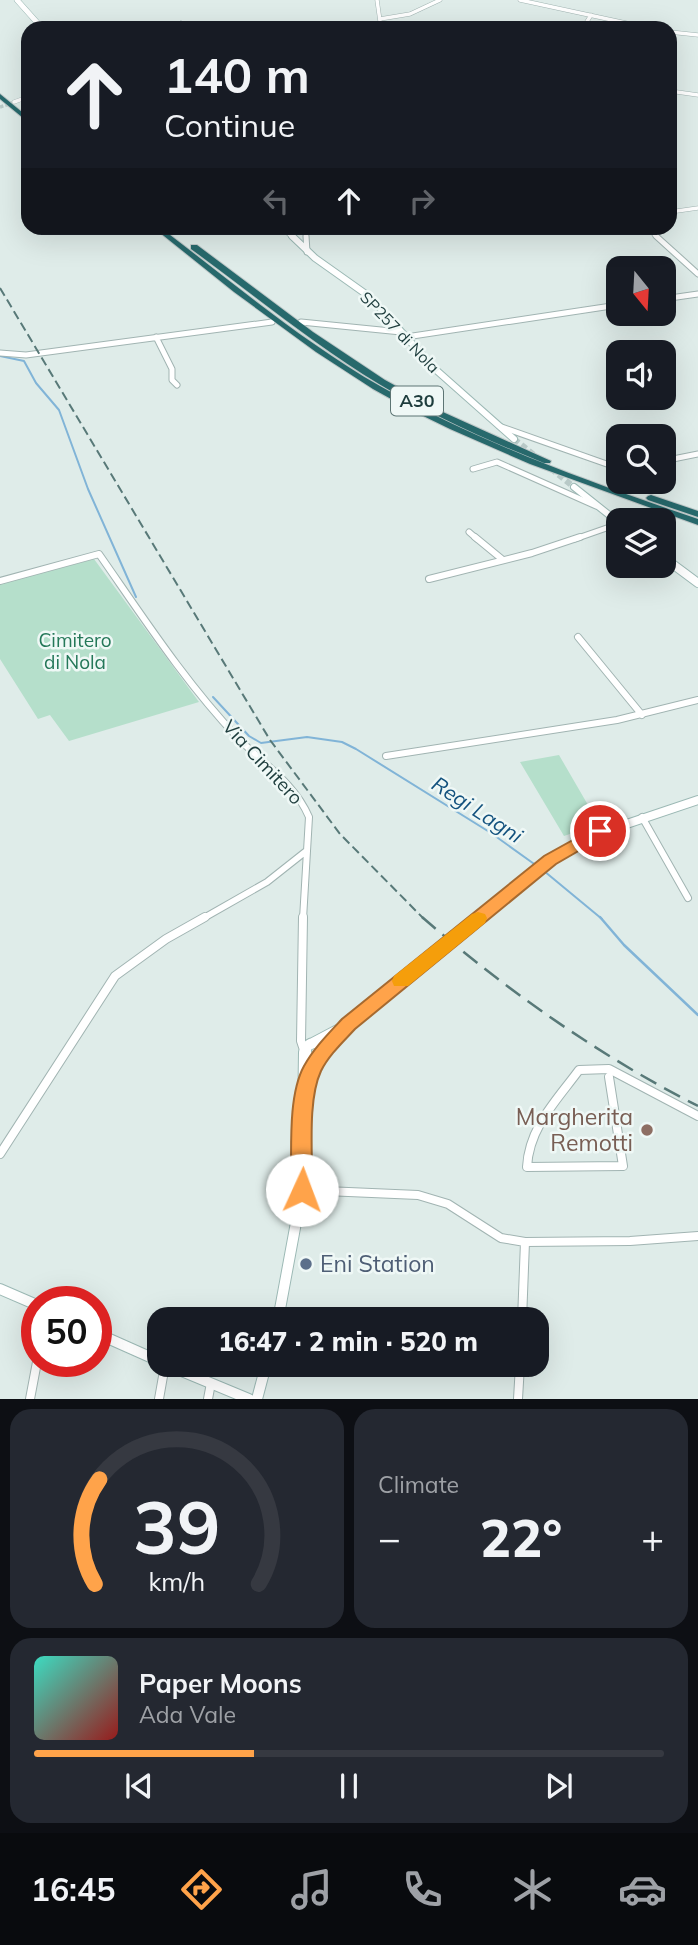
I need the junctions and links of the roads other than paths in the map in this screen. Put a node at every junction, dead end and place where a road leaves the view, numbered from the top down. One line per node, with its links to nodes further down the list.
1 (17, 0): 8 (main road)
2 (377, 0): 5 (street)
3 (440, 0): 7 (street)
4 (523, 0): 6 (street)
5 (380, 13): 7 (street); 9 (street)
6 (591, 15): 11 (street); 12 (street)
7 (396, 17): 10 (street)
8 (35, 21)
9 (381, 21)
10 (387, 21)
11 (587, 21)
12 (618, 21)
13 (677, 33): 14 (street)
14 (698, 36)
15 (677, 92): 16 (street)
16 (698, 95)
17 (0, 96): 21 (highway)
18 (21, 100): 19 (street)
19 (14, 102)
20 (0, 105): 22 (highway)
21 (21, 114)
22 (21, 123)
23 (698, 208): 24 (street)
24 (677, 211)
25 (166, 235): 52 (highway, A30)
26 (177, 235): 51 (highway, A30)
27 (296, 235): 30 (street)
28 (305, 235): 31 (street)
29 (655, 235): 32 (street)
30 (293, 237): 31 (main road, SP257 di Nola)
31 (307, 252): 38 (main road, SP257 di Nola)
32 (698, 274)
33 (698, 294): 34 (street)
34 (676, 297)
35 (606, 307): 38 (street)
36 (272, 322): 39 (street)
37 (301, 322): 38 (street)
38 (403, 334): 42 (main road, SP257 di Nola)
39 (156, 337): 40 (street); 41 (street)
40 (0, 353)
41 (177, 385)
42 (498, 425): 43 (main road, SP257 di Nola); 46 (street)
43 (514, 439)
44 (698, 454): 45 (street)
45 (676, 458)
46 (606, 464)
47 (473, 469): 49 (street)
48 (574, 487): 49 (main road)
49 (598, 507): 50 (main road)
50 (606, 513)
51 (698, 514)
52 (698, 522)
53 (606, 527): 55 (street)
54 (469, 533): 55 (street)
55 (503, 560): 57 (street)
56 (676, 566): 59 (main road)
57 (429, 579)
58 (0, 581): 66 (street, Via Cimitero)
59 (698, 583)
60 (578, 637): 62 (street)
61 (698, 700): 62 (street)
62 (642, 715): 63 (street)
63 (386, 756)
64 (698, 800): 65 (main road)
65 (642, 817): 67 (street); 68 (main road, bridge)
66 (305, 852): 69 (street, Via Cimitero); 76 (street)
67 (688, 898)
68 (349, 1024): 70 (main road); 72 (main road)
69 (301, 1029): 70 (street); 71 (street, Via Cimitero)
70 (325, 1038): 71 (main road)
71 (306, 1049): 72 (main road); 74 (main road)
72 (322, 1054): 74 (main road)
73 (609, 1077): 75 (street)
74 (304, 1094): 77 (main road)
75 (698, 1116)
76 (0, 1154)
77 (302, 1190): 79 (street); 82 (main road)
78 (698, 1236): 79 (street)
79 (525, 1242): 83 (street)
80 (0, 1289): 81 (main road)
81 (21, 1299)
82 (280, 1307)
83 (522, 1307)
84 (112, 1340): 85 (main road)
85 (147, 1356)
86 (34, 1377): 92 (street)
87 (164, 1377): 93 (street)
88 (196, 1377): 91 (main road)
89 (263, 1377): 96 (main road)
90 (519, 1377): 97 (street)
91 (211, 1383): 94 (street); 95 (main road)
92 (30, 1399)
93 (159, 1399)
94 (208, 1399)
95 (249, 1399)
96 (257, 1399)
97 (518, 1399)

